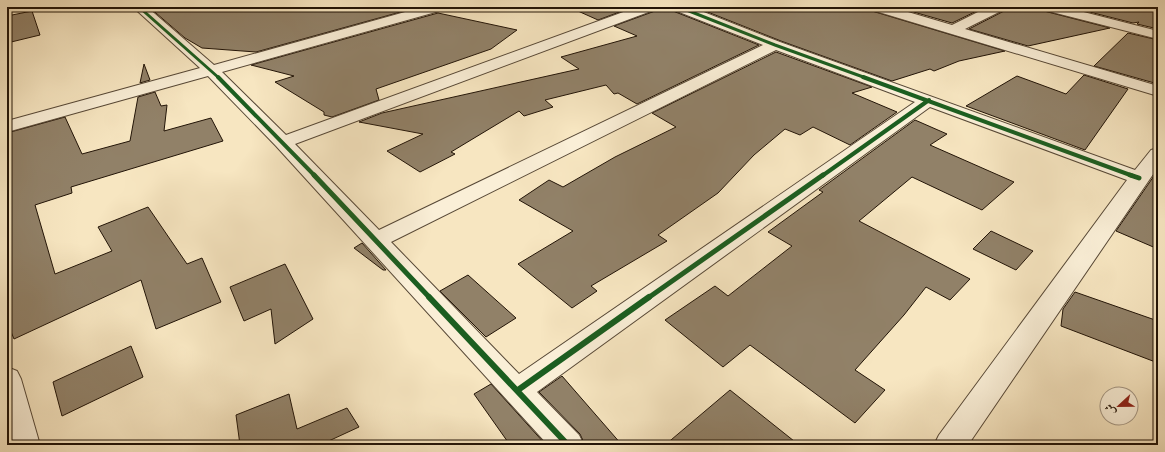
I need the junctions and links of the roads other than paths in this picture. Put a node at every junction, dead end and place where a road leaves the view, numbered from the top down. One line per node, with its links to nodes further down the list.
1 (139, 7): 11 (street)
2 (438, 7): 11 (street)
3 (649, 7): 15 (street)
4 (679, 7): 10 (street)
5 (877, 7): 8 (street)
6 (998, 7): 8 (street)
7 (1049, 7): 9 (street)
8 (954, 30): 12 (street)
9 (1158, 35)
10 (775, 45): 13 (street); 18 (street)
11 (210, 70): 14 (street); 15 (street)
12 (1158, 91)
13 (929, 100): 17 (street); 20 (street)
14 (7, 127)
15 (283, 142): 18 (street)
16 (1158, 154): 17 (street)
17 (1139, 178): 23 (street)
18 (377, 240): 20 (street)
19 (7, 379): 21 (street)
20 (518, 390): 22 (street)
21 (24, 445)
22 (568, 445)
23 (950, 445)

